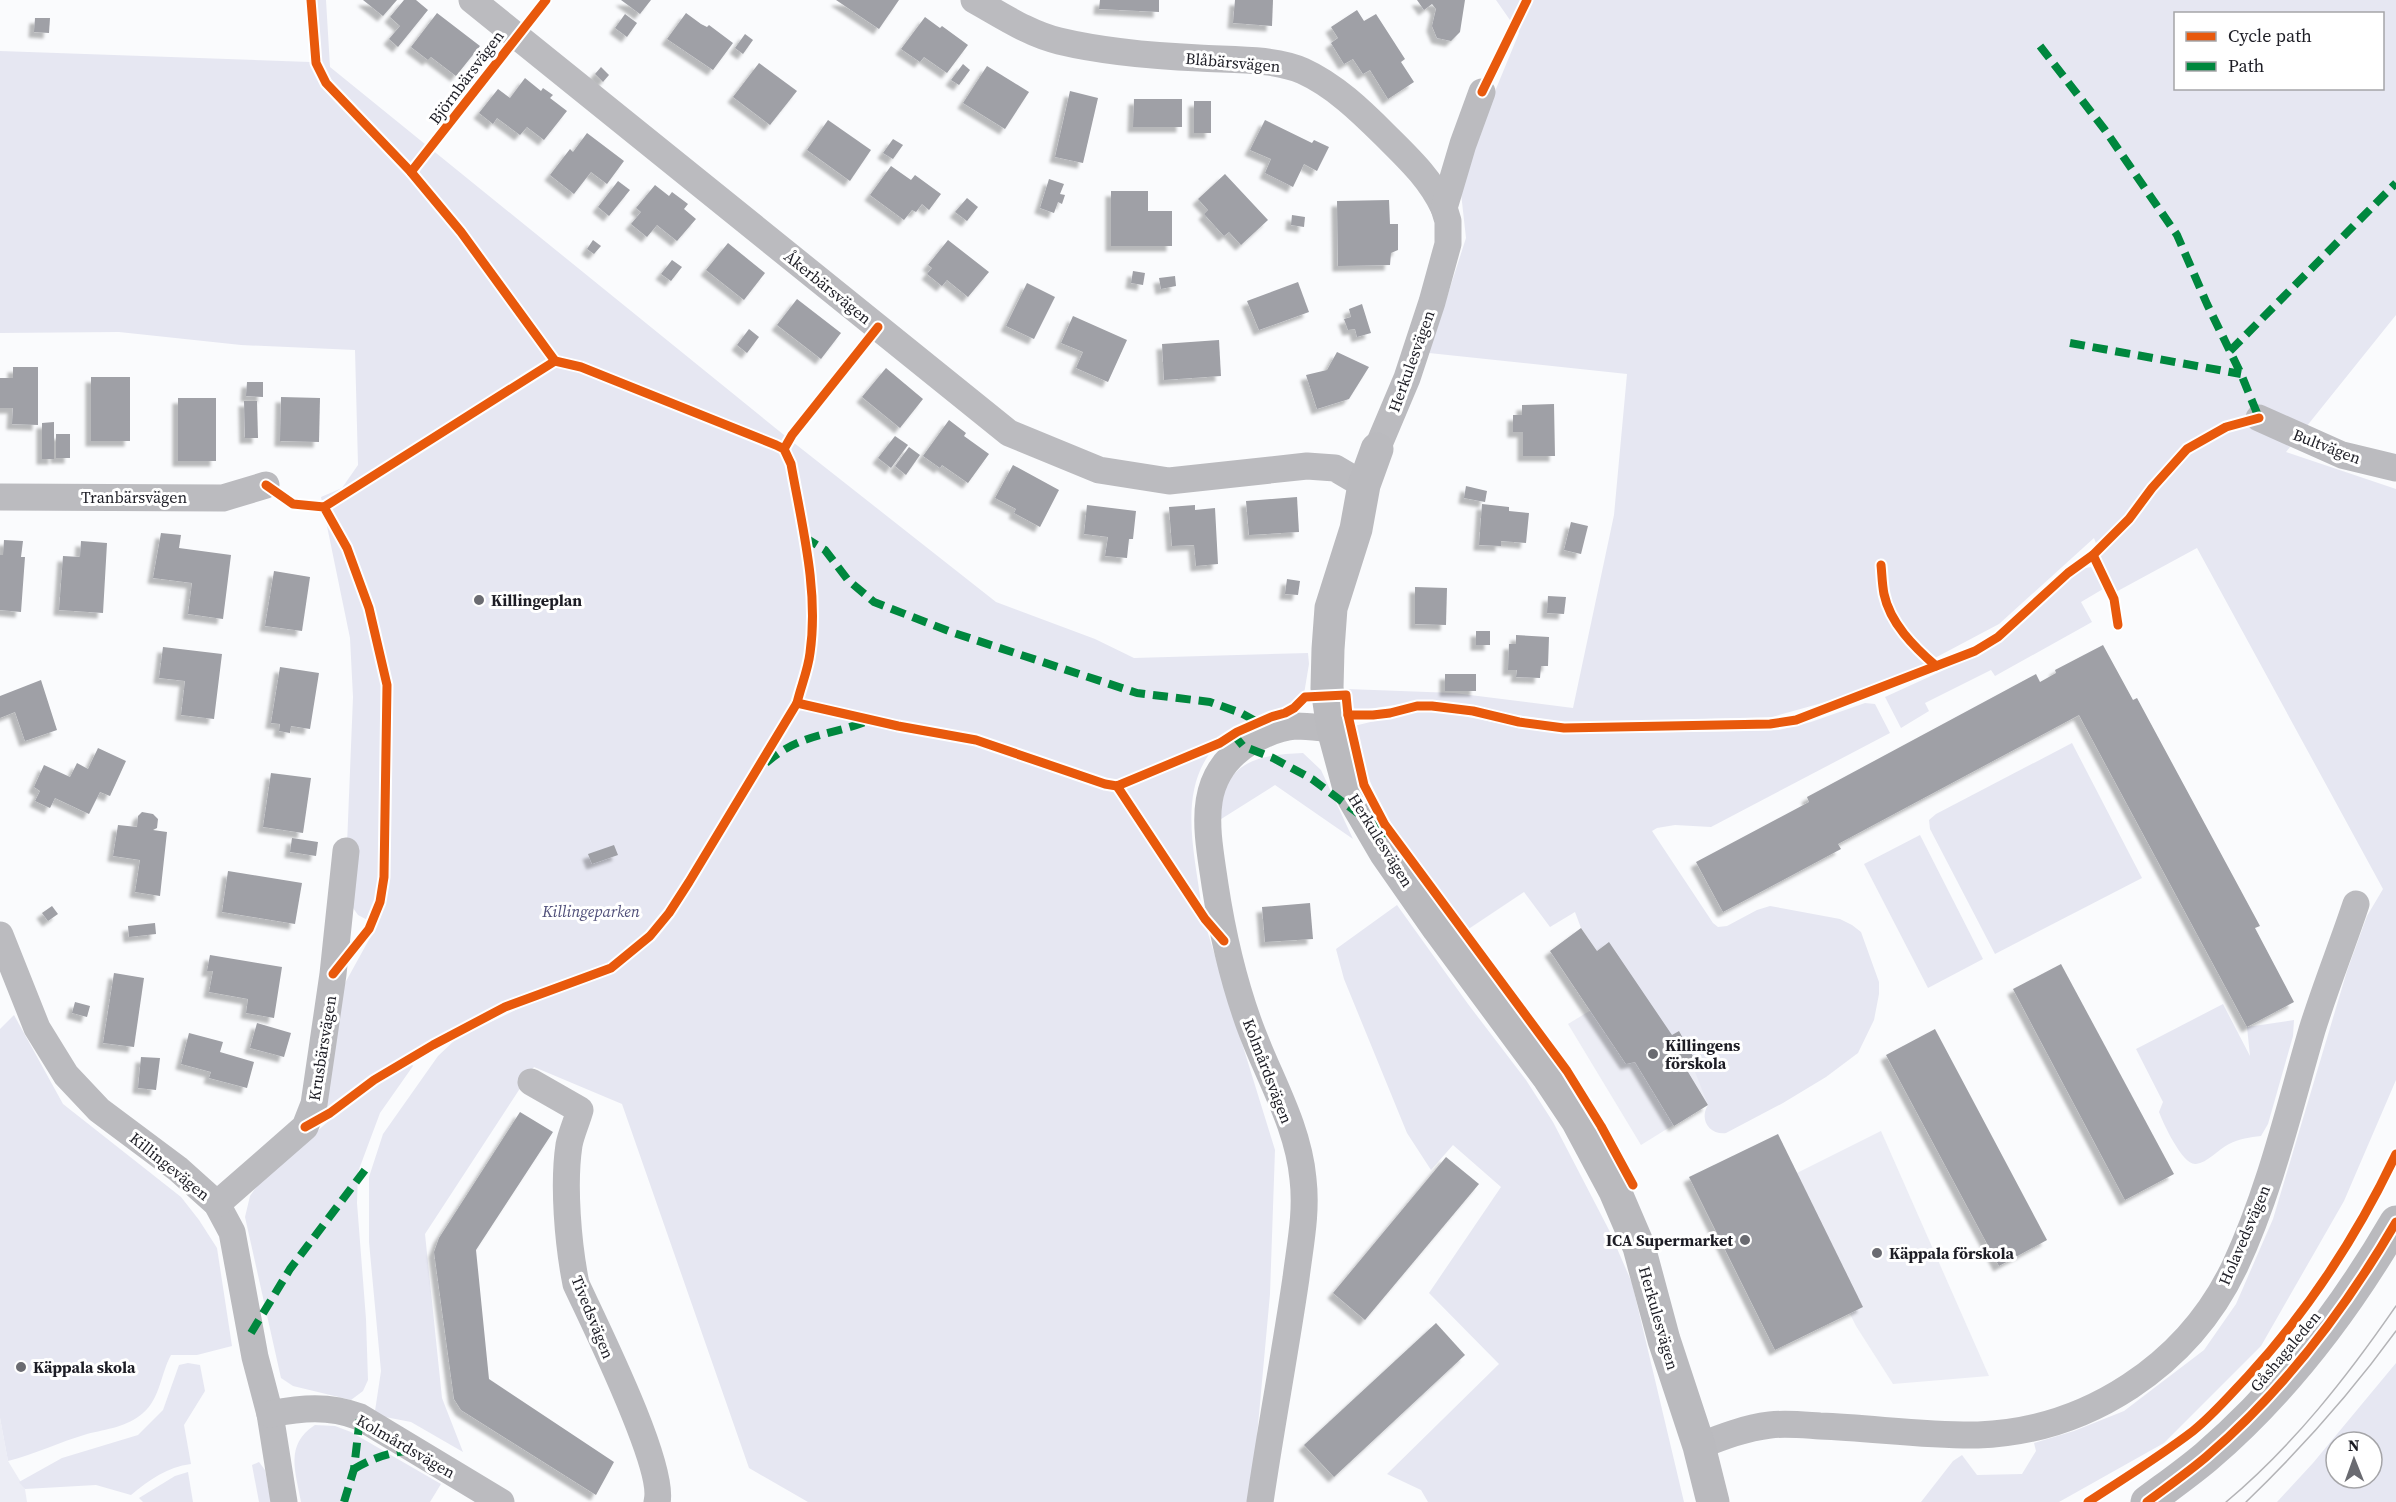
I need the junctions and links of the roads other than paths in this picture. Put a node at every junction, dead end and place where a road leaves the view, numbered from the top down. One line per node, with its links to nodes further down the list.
1 (472, 0): 9 (street, Åkerbärsvägen)
2 (974, 0): 4 (street, Blåbärsvägen)
3 (1482, 92): 4 (street, Herkulesvägen)
4 (1444, 208): 6 (street, Herkulesvägen)
5 (2259, 418): 7 (street, Bultvägen)
6 (1377, 449): 9 (street, Herkulesvägen)
7 (2396, 468)
8 (266, 485): 10 (street, Tranbärsvägen)
9 (1364, 485): 11 (street, Herkulesvägen)
10 (0, 496)
11 (1333, 729): 19 (street, Herkulesvägen); 23 (street, Kolmårdsvägen)
12 (346, 851): 16 (street, Krusbärsvägen)
13 (2356, 904): 19 (street, Holavedsvägen)
14 (0, 935): 16 (street, Killingevägen)
15 (531, 1082): 22 (street, Tivedsvägen)
16 (217, 1204): 18 (street, Killingevägen)
17 (2396, 1222): 25 (street, Gåshagaleden)
18 (270, 1414): 20 (street, Killingevägen); 21 (street, Kolmårdsvägen)
19 (1699, 1446): 24 (street, Herkulesvägen)
20 (284, 1502)
21 (501, 1502)
22 (657, 1502)
23 (1260, 1502)
24 (1713, 1502)
25 (2147, 1502)

